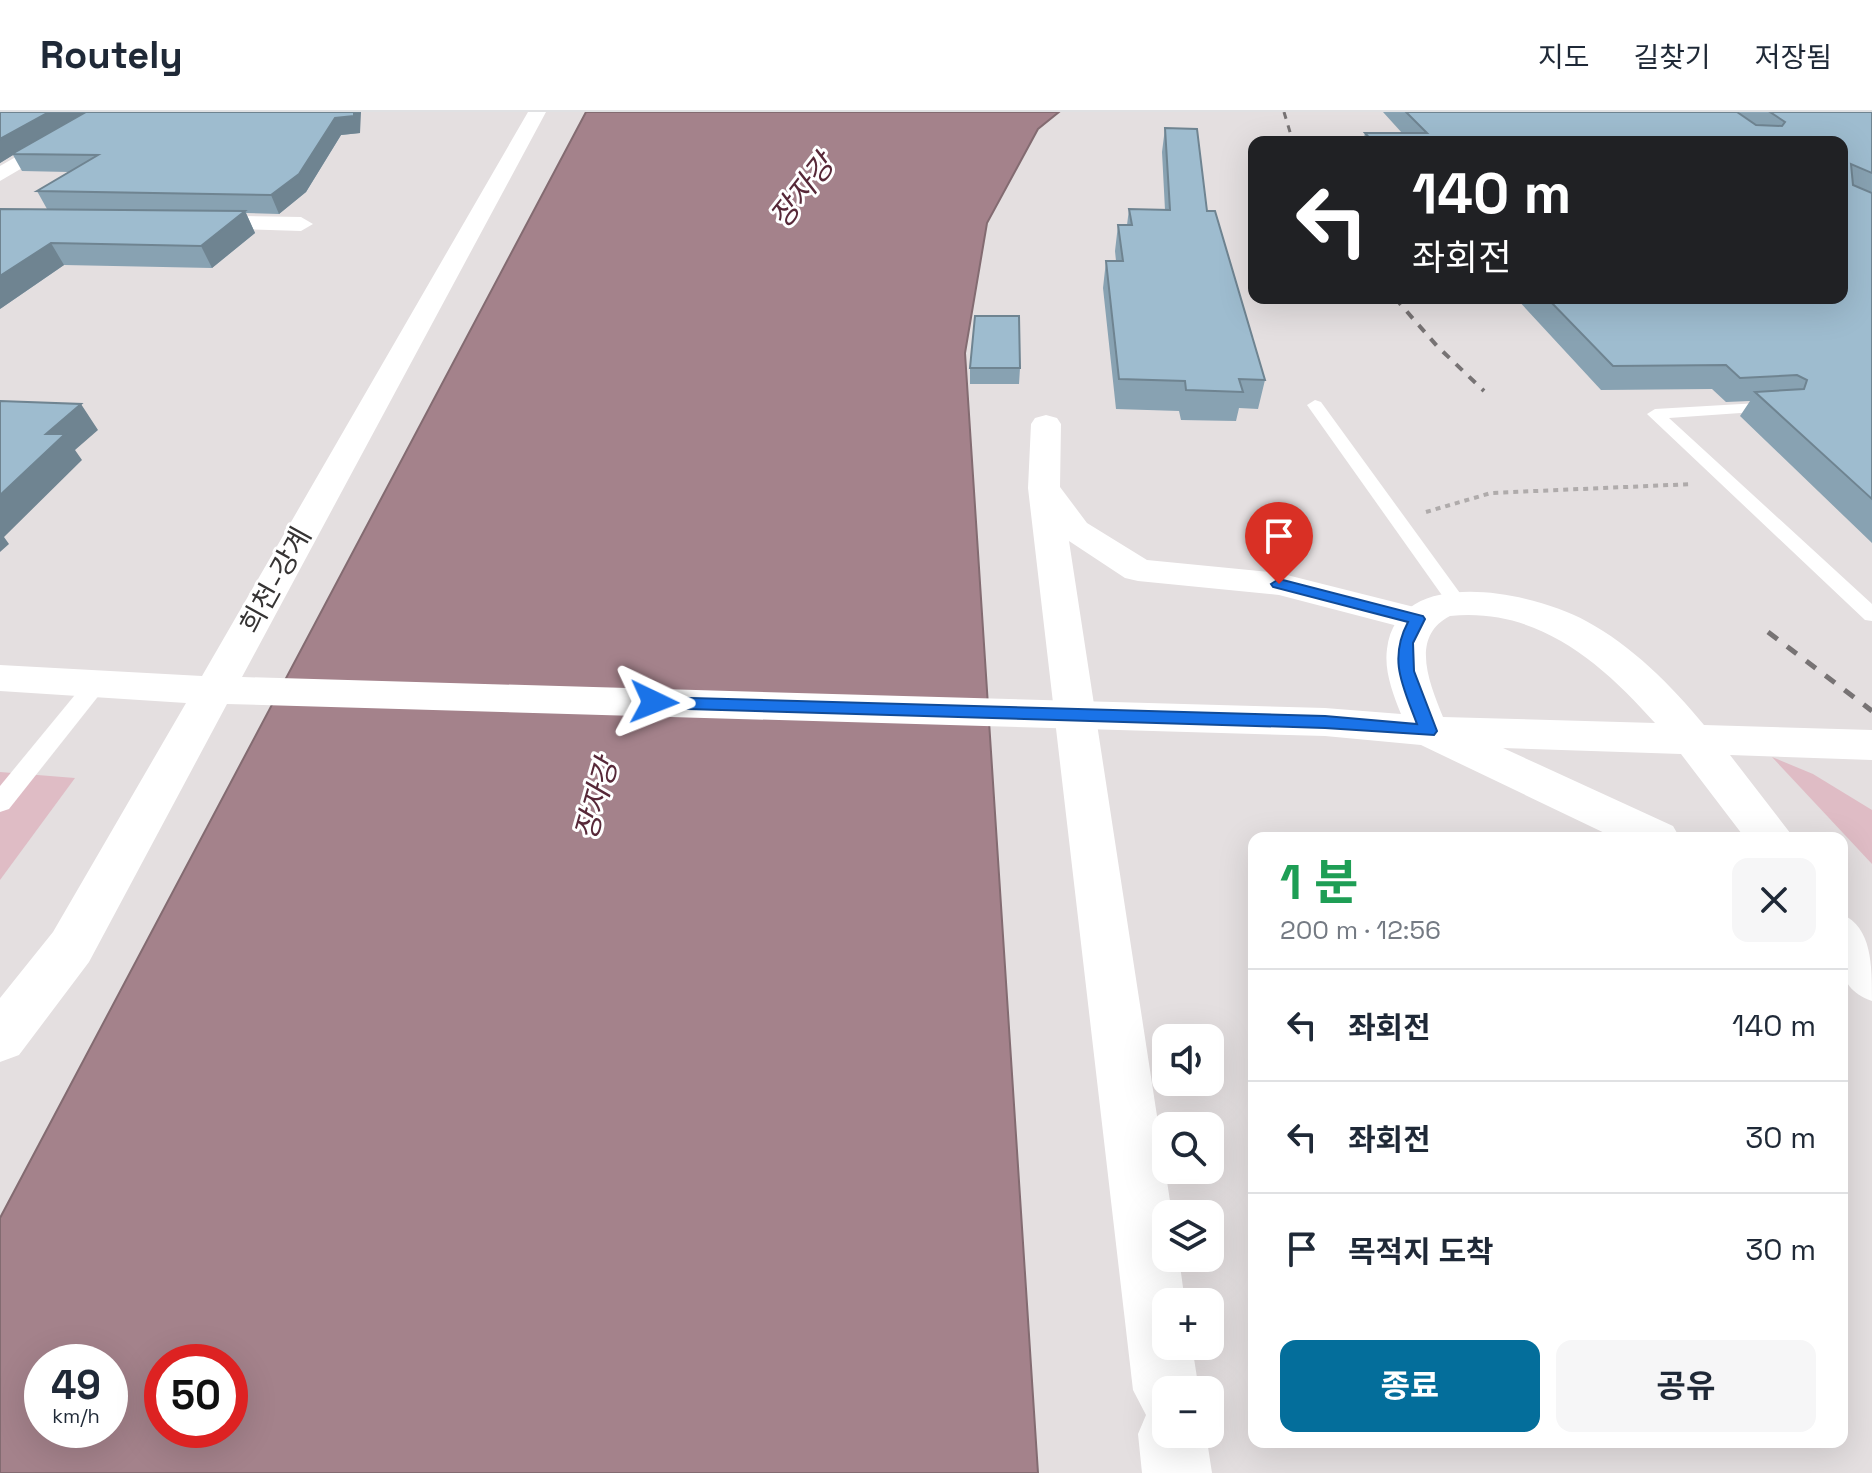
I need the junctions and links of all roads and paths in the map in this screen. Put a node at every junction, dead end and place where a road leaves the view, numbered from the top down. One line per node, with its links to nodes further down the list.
1 (108, 112): 3 (main road)
2 (537, 112): 26 (main road, 희천-강계)
3 (0, 175)
4 (174, 222): 5 (main road)
5 (301, 224)
6 (1315, 405): 11 (lane)
7 (1782, 407): 9 (lane)
8 (1046, 424): 10 (main road)
9 (1729, 482): 11 (path); 13 (lane)
10 (1044, 488): 16 (main road); 27 (main road)
11 (1398, 520): 14 (lane)
12 (1872, 591): 13 (lane)
13 (1847, 592): 15 (lane)
14 (1458, 604): 16 (main road); 23 (main road)
15 (1872, 615)
16 (1417, 619): 19 (main road)
17 (0, 678): 18 (main road)
18 (96, 684): 19 (main road); 21 (lane)
19 (1428, 731): 20 (main road); 22 (main road)
20 (1872, 745)
21 (0, 803)
22 (1644, 832)
23 (1766, 832)
24 (1848, 943): 25 (main road)
25 (1872, 979)
26 (0, 1038)
27 (1164, 1376)
28 (1174, 1448): 29 (main road)
29 (1177, 1473)

